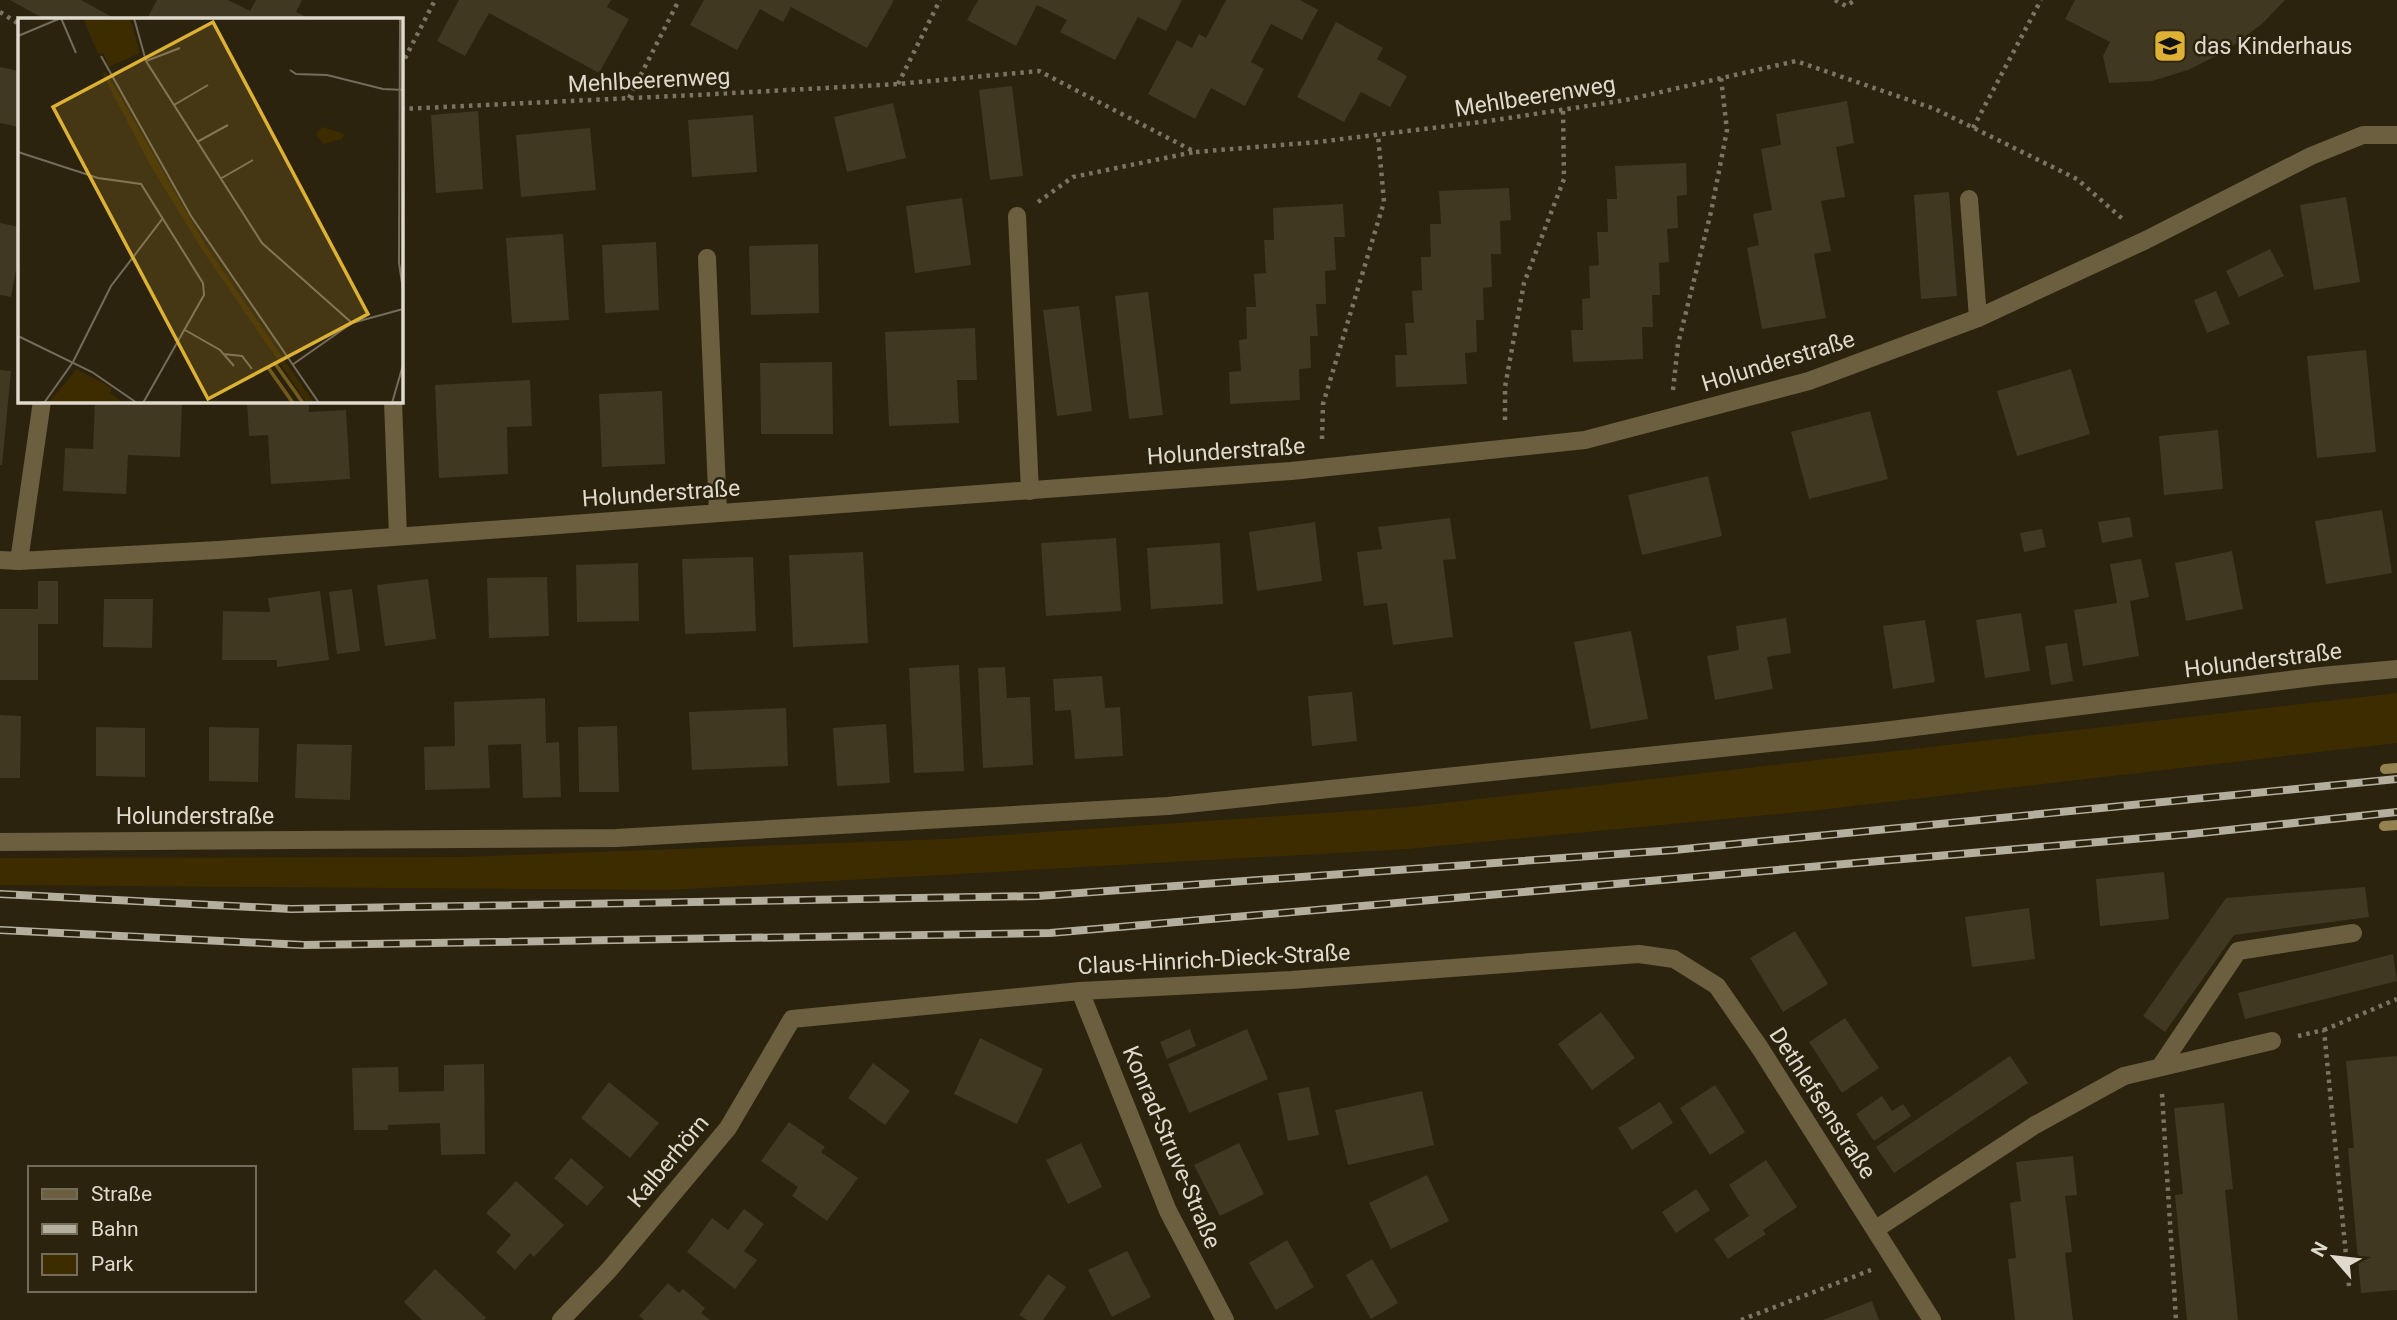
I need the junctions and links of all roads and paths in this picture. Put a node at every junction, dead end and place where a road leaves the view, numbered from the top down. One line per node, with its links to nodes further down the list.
1 (435, 0): 9 (path)
2 (679, 0): 12 (path)
3 (940, 0): 11 (path)
4 (1835, 0): 5 (path)
5 (1855, 0)
6 (2041, 0): 15 (path)
7 (0, 12): 8 (path)
8 (18, 23)
9 (402, 64)
10 (1721, 78): 14 (path, Mehlbeerenweg); 15 (path, Mehlbeerenweg); 26 (path)
11 (898, 83): 12 (path, Mehlbeerenweg); 18 (path, Mehlbeerenweg)
12 (628, 99): 13 (path, Mehlbeerenweg)
13 (402, 109)
14 (1563, 109): 16 (path, Mehlbeerenweg); 27 (path)
15 (1973, 128): 21 (path, Mehlbeerenweg)
16 (1378, 135): 18 (path, Mehlbeerenweg); 28 (path)
17 (2397, 135): 21 (street, Holunderstraße)
18 (1195, 152): 20 (path)
19 (1969, 200): 23 (street)
20 (1017, 216): 29 (street)
21 (2146, 240): 23 (street, Holunderstraße)
22 (707, 258): 30 (street)
23 (1978, 318): 26 (street, Holunderstraße)
24 (42, 402): 33 (street)
25 (393, 402): 31 (street)
26 (1669, 419): 27 (street, Holunderstraße)
27 (1506, 449): 28 (street, Holunderstraße)
28 (1321, 468): 29 (street, Holunderstraße)
29 (1030, 491): 30 (street, Holunderstraße)
30 (718, 513): 31 (street, Holunderstraße)
31 (398, 537): 33 (street, Holunderstraße)
32 (0, 560): 33 (street, Holunderstraße)
33 (19, 561)
34 (2397, 669): 35 (street, Holunderstraße)
35 (0, 842)
36 (2353, 933): 43 (street)
37 (1639, 954): 38 (street, Claus-Hinrich-Dieck-Straße); 44 (street, Dethlefsenstraße)
38 (1080, 991): 40 (street, Claus-Hinrich-Dieck-Straße); 48 (street, Konrad-Struve-Straße)
39 (2397, 999): 41 (path)
40 (792, 1018): 47 (street, Kalberhörn)
41 (2324, 1031): 42 (path); 46 (path)
42 (2272, 1041): 43 (street)
43 (2160, 1067): 44 (street); 51 (path)
44 (1876, 1229): 45 (street, Dethlefsenstraße)
45 (1894, 1261): 49 (path); 50 (street, Dethlefsenstraße)
46 (2349, 1286)
47 (561, 1320)
48 (1225, 1320)
49 (1741, 1320)
50 (1932, 1320)
51 (2176, 1320)

